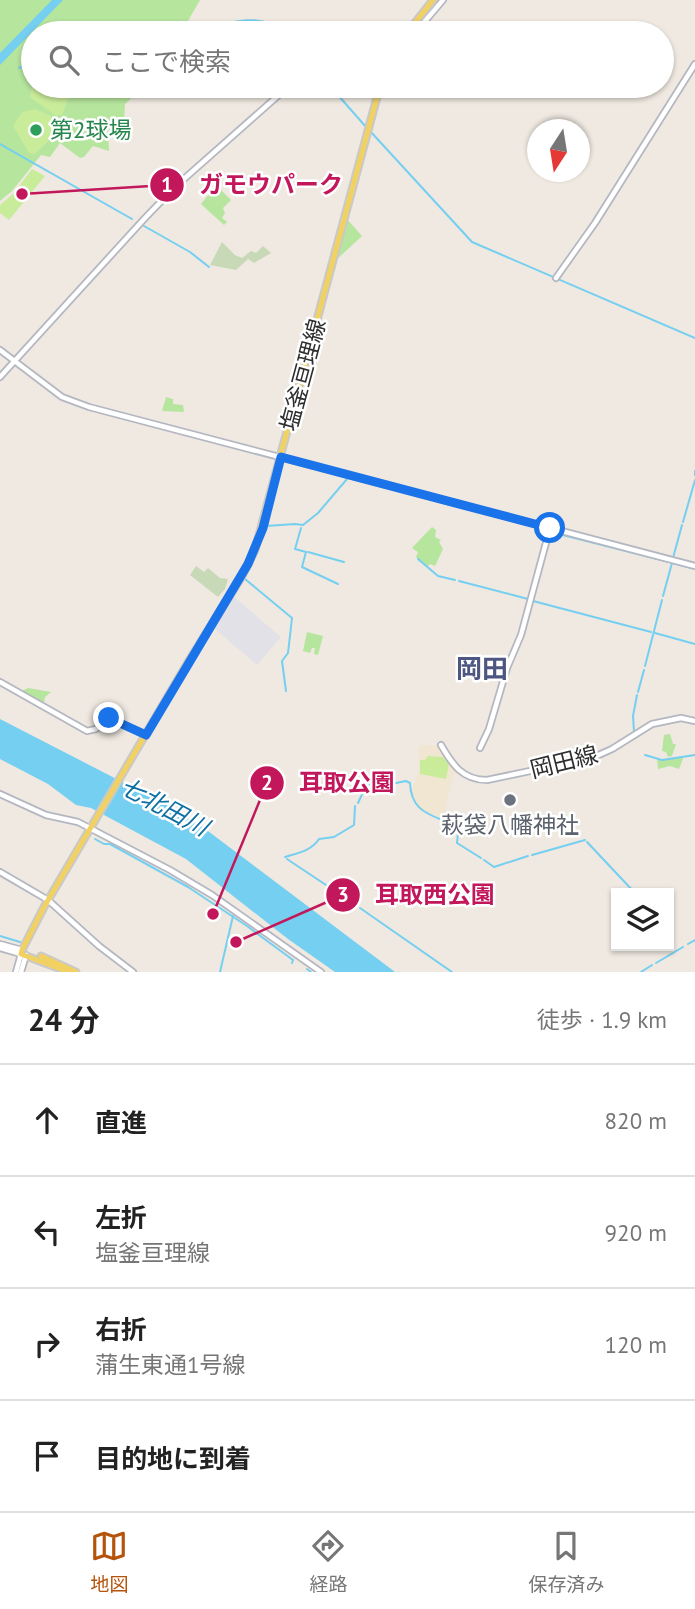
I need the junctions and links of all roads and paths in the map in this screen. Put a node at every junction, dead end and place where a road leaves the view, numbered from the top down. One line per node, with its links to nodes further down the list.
1 (433, 0): 3 (main road)
2 (443, 0): 4 (street)
3 (415, 21)
4 (425, 21)
5 (695, 64): 6 (street)
6 (674, 97)
7 (275, 98): 12 (street)
8 (378, 98): 14 (main road, 塩釜亘理線)
9 (674, 98): 10 (street)
10 (556, 278)
11 (0, 350): 12 (street)
12 (20, 365): 13 (street); 14 (street)
13 (0, 377)
14 (281, 457): 15 (street); 19 (main road, 塩釜亘理線)
15 (550, 528): 16 (street); 21 (street)
16 (695, 566)
17 (0, 682): 19 (street)
18 (695, 721): 20 (street, 岡田線)
19 (146, 735): 23 (main road, 塩釜亘理線)
20 (441, 745)
21 (480, 748)
22 (0, 794): 23 (street)
23 (92, 828): 25 (main road, 塩釜亘理線); 32 (street)
24 (0, 872): 25 (street)
25 (48, 900): 27 (main road, 塩釜亘理線); 31 (street)
26 (0, 946): 27 (street)
27 (26, 947): 28 (street); 29 (main road); 30 (main road)
28 (18, 972)
29 (69, 972)
30 (76, 972)
31 (133, 972)
32 (321, 972)

